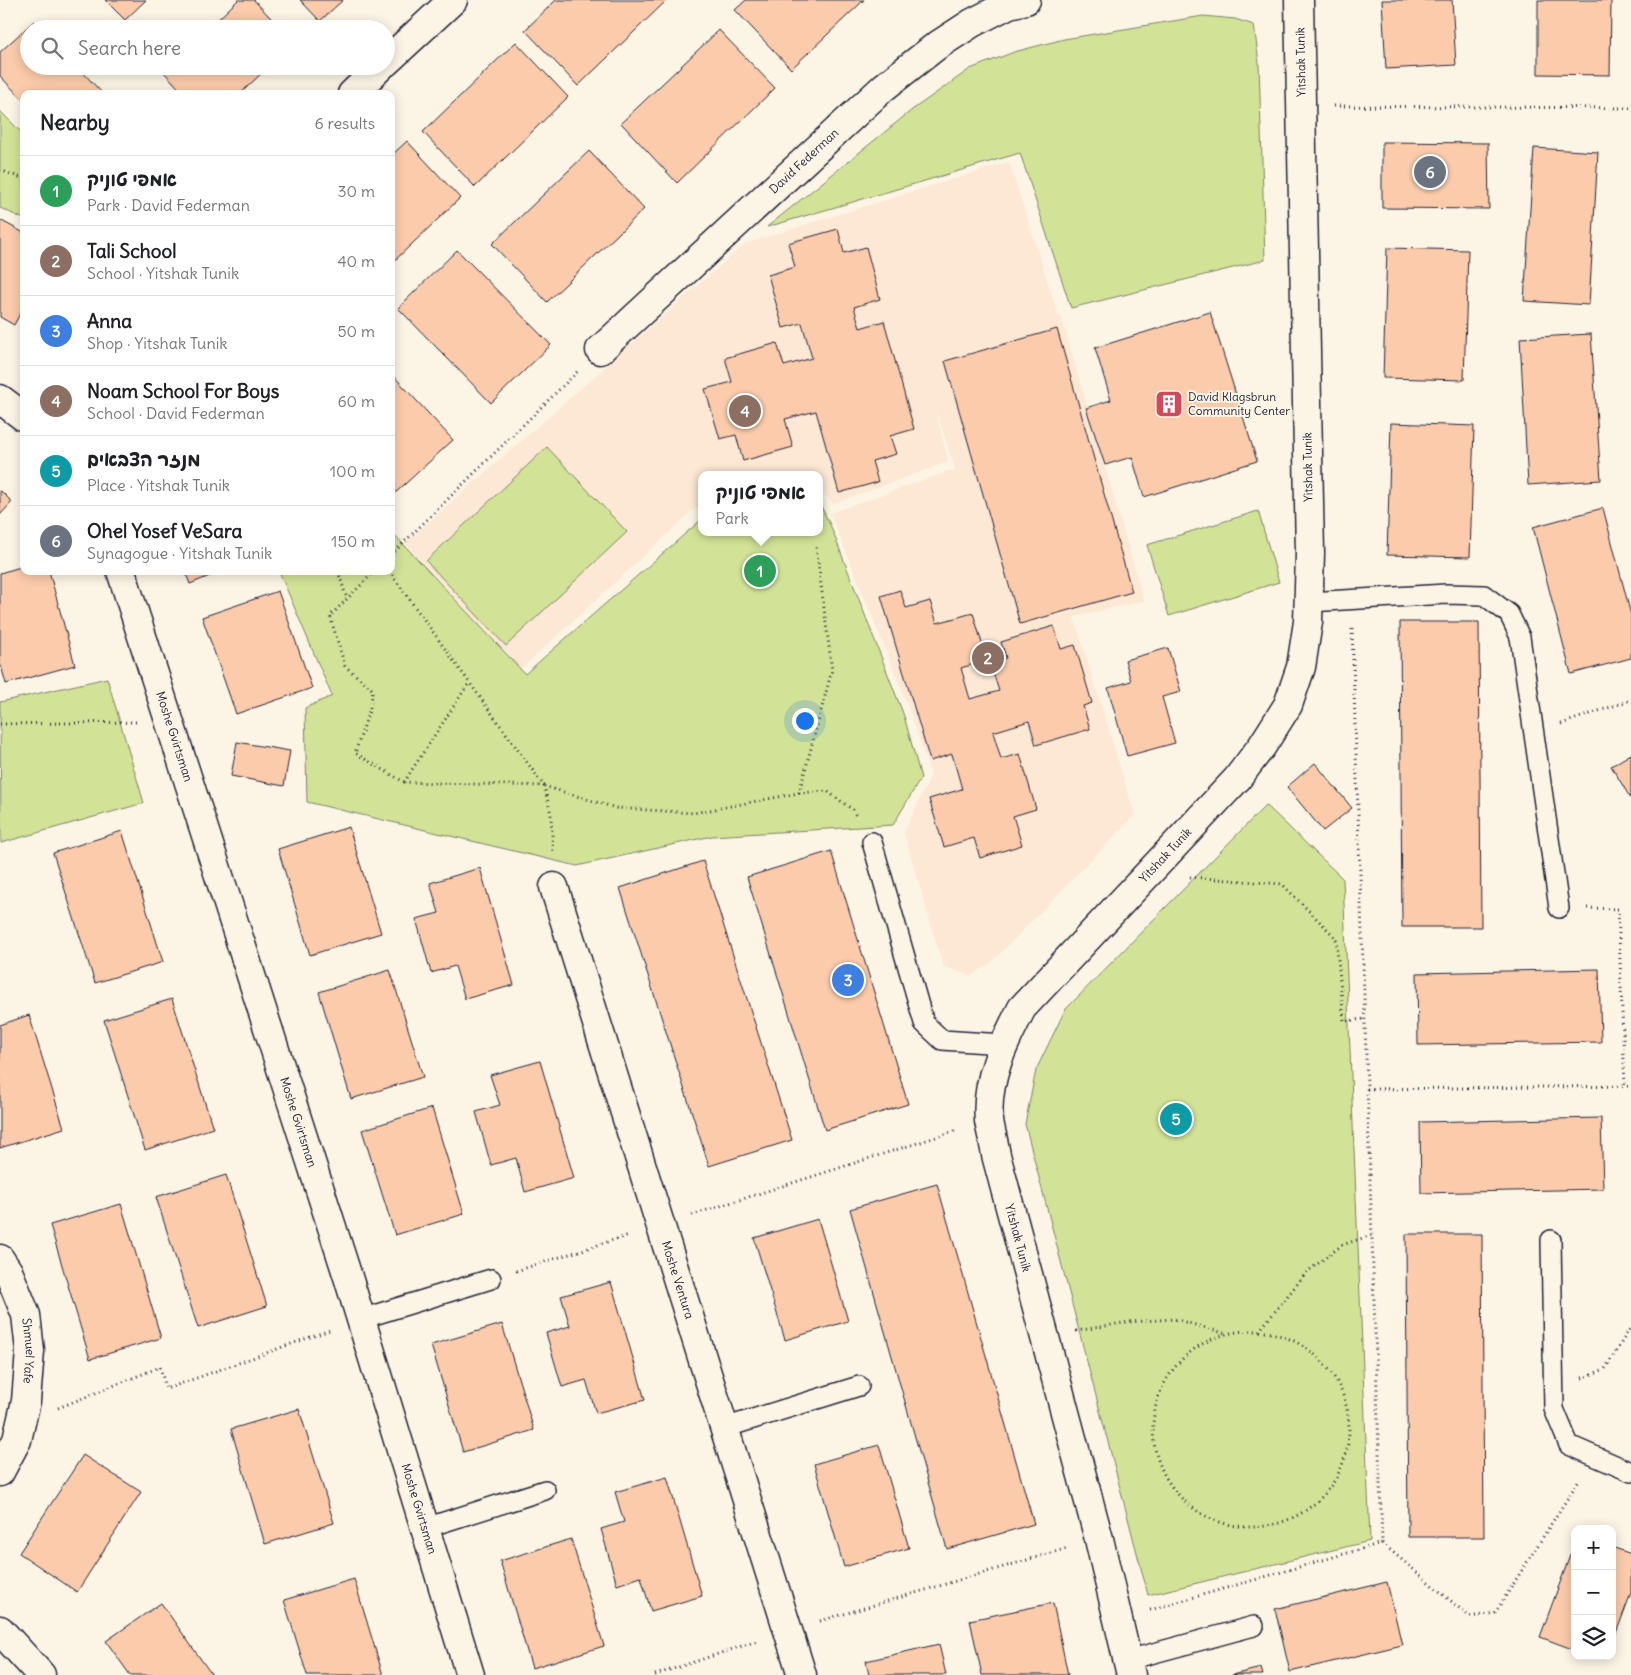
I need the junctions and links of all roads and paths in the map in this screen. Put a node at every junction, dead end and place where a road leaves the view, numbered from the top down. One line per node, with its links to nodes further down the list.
1 (453, 0): 4 (street)
2 (1026, 0): 11 (street, David Federman)
3 (1300, 0): 7 (street, Yitshak Tunik)
4 (395, 54)
5 (372, 75): 6 (street)
6 (356, 90)
7 (1302, 105): 8 (path); 22 (street, Yitshak Tunik)
8 (1631, 108)
9 (0, 170): 10 (path)
10 (20, 177)
11 (600, 350): 15 (path)
12 (0, 399): 13 (street)
13 (20, 414)
14 (816, 546): 30 (path)
15 (395, 551)
16 (121, 575): 25 (street, Moshe Gvirtsman)
17 (339, 575): 20 (path)
18 (371, 575): 20 (path)
19 (392, 575): 23 (path)
20 (347, 599): 28 (path)
21 (1351, 600): 22 (lane); 27 (lane); 35 (path)
22 (1309, 602): 32 (street, Yitshak Tunik)
23 (470, 683): 28 (path); 29 (path)
24 (1631, 700): 27 (path)
25 (169, 722): 26 (path); 46 (street, Moshe Gvirtsman)
26 (0, 724)
27 (1534, 733): 34 (lane)
28 (404, 782): 29 (path)
29 (544, 786): 30 (path); 33 (path)
30 (799, 793): 31 (path)
31 (872, 842): 36 (lane)
32 (1147, 874): 35 (path); 36 (street, Yitshak Tunik)
33 (554, 887): 41 (street, Moshe Ventura)
34 (1559, 908): 37 (path)
35 (1365, 1019): 39 (path)
36 (1003, 1044): 40 (street, Yitshak Tunik)
37 (1625, 1086): 38 (path); 39 (path)
38 (1631, 1086)
39 (1367, 1089): 42 (path)
40 (989, 1120): 41 (path); 50 (street, Yitshak Tunik)
41 (660, 1225): 45 (path); 54 (street, Moshe Ventura)
42 (1372, 1235): 48 (path); 61 (path)
43 (1551, 1240): 52 (lane)
44 (0, 1259): 53 (street, Shmuel Yafe)
45 (491, 1279): 46 (lane)
46 (361, 1319): 53 (path); 59 (street, Moshe Gvirtsman)
47 (1631, 1327): 52 (path)
48 (1259, 1331): 49 (path); 49 (path)
49 (1225, 1334): 50 (path)
50 (1045, 1336): 60 (street, Yitshak Tunik)
51 (859, 1386): 54 (lane)
52 (1553, 1389): 55 (lane)
53 (21, 1423): 56 (street, Shmuel Yafe)
54 (724, 1428): 65 (street, Moshe Ventura)
55 (1594, 1455): 57 (lane); 61 (path)
56 (0, 1472)
57 (1631, 1472)
58 (545, 1490): 59 (lane)
59 (425, 1528): 68 (street, Moshe Gvirtsman)
60 (1098, 1539): 62 (street, Yitshak Tunik); 65 (path)
61 (1382, 1543): 62 (path)
62 (1118, 1620): 66 (street, Yitshak Tunik)
63 (1254, 1626): 66 (lane)
64 (0, 1630): 67 (street)
65 (788, 1631): 69 (path); 70 (street, Moshe Ventura)
66 (1129, 1667)
67 (41, 1675)
68 (470, 1675)
69 (655, 1675)
70 (802, 1675)

